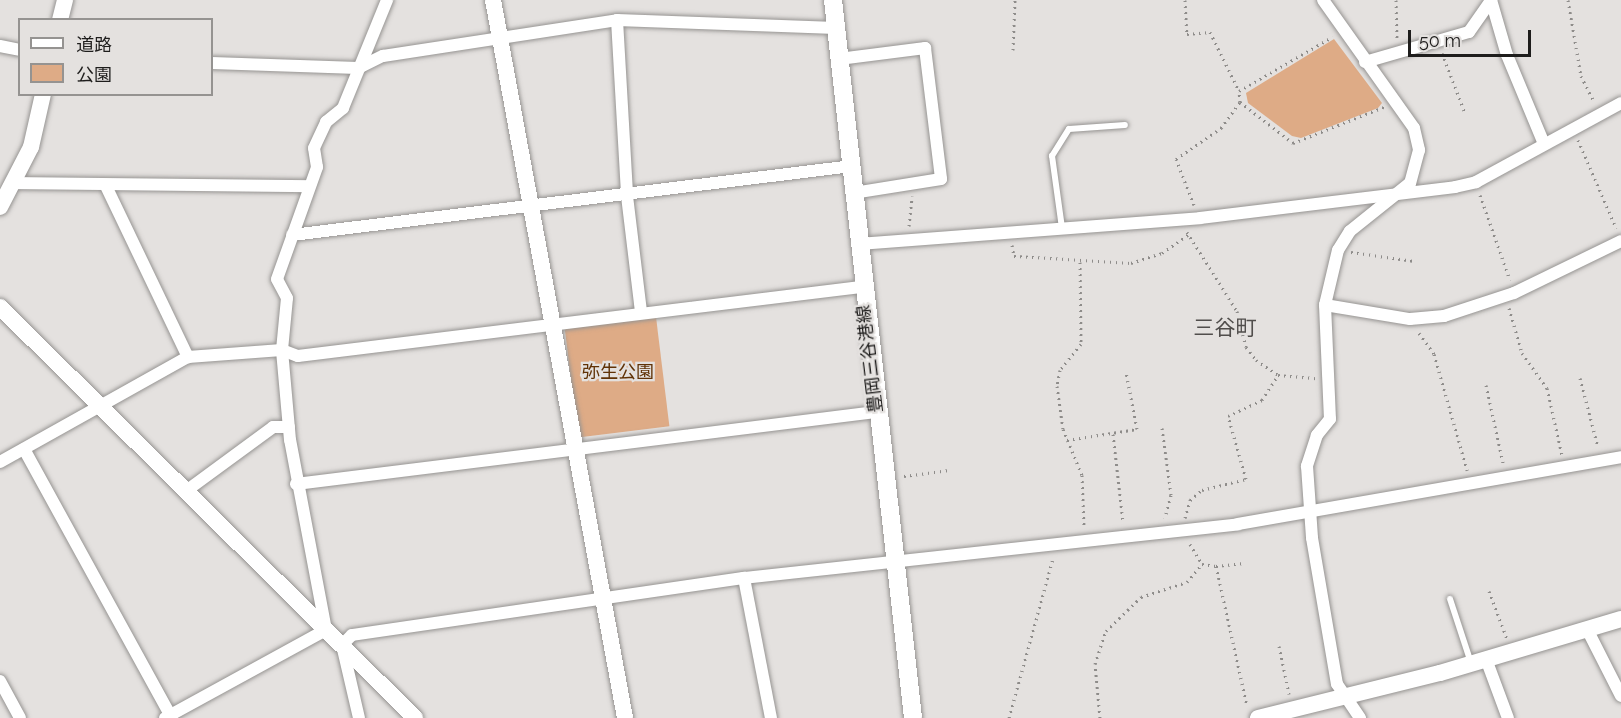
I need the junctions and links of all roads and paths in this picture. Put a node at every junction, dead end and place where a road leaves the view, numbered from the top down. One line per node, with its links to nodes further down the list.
1 (64, 0): 11 (street)
2 (387, 0): 24 (street)
3 (494, 0): 15 (street)
4 (833, 0): 13 (main road, 豊岡三谷港線)
5 (1015, 0): 19 (path)
6 (1185, 0): 25 (path)
7 (1323, 0): 14 (street)
8 (1396, 0): 20 (path)
9 (1491, 0): 16 (street); 34 (street)
10 (1568, 0): 31 (path)
11 (60, 18)
12 (617, 20): 13 (street); 15 (street); 42 (street)
13 (836, 28): 21 (main road, 豊岡三谷港線)
14 (1344, 30): 22 (street); 25 (path)
15 (500, 38): 24 (street); 44 (street)
16 (1438, 42): 20 (street); 30 (path)
17 (0, 46): 18 (street)
18 (18, 50)
19 (1013, 50)
20 (1400, 54): 22 (street)
21 (839, 58): 35 (main road, 豊岡三谷港線); 38 (street)
22 (1365, 62): 28 (street)
23 (213, 63): 24 (street)
24 (358, 68): 40 (street)
25 (1239, 91): 27 (path)
26 (43, 96): 37 (street)
27 (1240, 102): 28 (path); 46 (path)
28 (1394, 103): 43 (street)
29 (1621, 103): 31 (street)
30 (1466, 113)
31 (1599, 114): 33 (street)
32 (1125, 125): 48 (lane)
33 (1572, 128): 34 (street); 53 (path)
34 (1544, 144): 36 (street)
35 (852, 166): 41 (main road, 豊岡三谷港線); 42 (street)
36 (1476, 182): 43 (street); 59 (path)
37 (15, 183): 39 (street); 45 (street)
38 (905, 184): 41 (street); 52 (path)
39 (106, 186): 40 (street); 66 (street)
40 (308, 186): 50 (street)
41 (854, 193): 54 (main road, 豊岡三谷港線)
42 (627, 196): 44 (street); 62 (street)
43 (1386, 199): 46 (street); 55 (street)
44 (531, 206): 50 (street); 64 (street)
45 (0, 207)
46 (1200, 218): 47 (street)
47 (1186, 219): 48 (street); 51 (path)
48 (1062, 228): 49 (street)
49 (1011, 232): 52 (street); 57 (path)
50 (292, 235): 65 (street)
51 (1188, 235): 57 (path); 69 (path)
52 (908, 240): 54 (street)
53 (1621, 241): 59 (street)
54 (858, 244): 58 (main road, 豊岡三谷港線)
55 (1338, 250): 56 (path); 60 (street)
56 (1414, 261)
57 (1080, 262): 76 (path)
58 (861, 287): 62 (street); 72 (main road, 豊岡三谷港線)
59 (1510, 295): 63 (street); 82 (path)
60 (1325, 305): 63 (street); 69 (street)
61 (0, 308): 71 (street)
62 (640, 311): 64 (street)
63 (1410, 319): 86 (path)
64 (553, 322): 65 (street); 78 (street)
65 (282, 350): 66 (street); 73 (street)
66 (188, 357): 71 (street)
67 (1126, 372): 75 (path)
68 (1580, 378): 80 (path)
69 (1327, 379): 89 (street)
70 (1486, 385): 84 (path)
71 (100, 407): 77 (street); 88 (street)
72 (876, 412): 78 (street); 85 (main road, 豊岡三谷港線)
73 (289, 428): 87 (street); 88 (street)
74 (1162, 428): 90 (path)
75 (1113, 434): 76 (path); 91 (path)
76 (1067, 440): 92 (path)
77 (24, 448): 81 (street); 113 (street)
78 (576, 448): 87 (street); 101 (street)
79 (1621, 457): 80 (street)
80 (1601, 461): 82 (street)
81 (0, 462)
82 (1564, 465): 84 (street)
83 (950, 470): 85 (path)
84 (1504, 474): 86 (street)
85 (884, 478): 95 (main road, 豊岡三谷港線)
86 (1470, 480): 89 (street)
87 (296, 484): 104 (street)
88 (186, 491): 104 (street)
89 (1312, 513): 90 (street); 111 (street)
90 (1161, 534): 91 (street)
91 (1125, 539): 92 (street)
92 (1085, 543): 93 (street)
93 (1057, 546): 95 (street); 120 (path)
94 (1246, 563): 97 (path)
95 (894, 564): 98 (street); 119 (main road, 豊岡三谷港線)
96 (1202, 564): 121 (path)
97 (1216, 566)
98 (744, 578): 101 (street); 118 (street)
99 (1489, 591): 107 (path)
100 (1450, 598): 108 (lane)
101 (604, 601): 105 (street); 117 (street)
102 (1621, 619): 103 (street)
103 (1587, 629): 107 (street); 110 (street)
104 (326, 630): 105 (street); 113 (street)
105 (342, 645): 115 (street); 116 (street)
106 (1279, 646): 112 (path)
107 (1512, 651): 108 (street)
108 (1478, 662): 111 (street); 124 (street)
109 (0, 681): 114 (street)
110 (1621, 696)
111 (1343, 698): 112 (street); 123 (street)
112 (1292, 710): 122 (street)
113 (169, 717)
114 (20, 718)
115 (359, 718)
116 (415, 718)
117 (626, 718)
118 (771, 718)
119 (913, 718)
120 (1009, 718)
121 (1100, 718)
122 (1260, 718)
123 (1360, 718)
124 (1508, 718)

